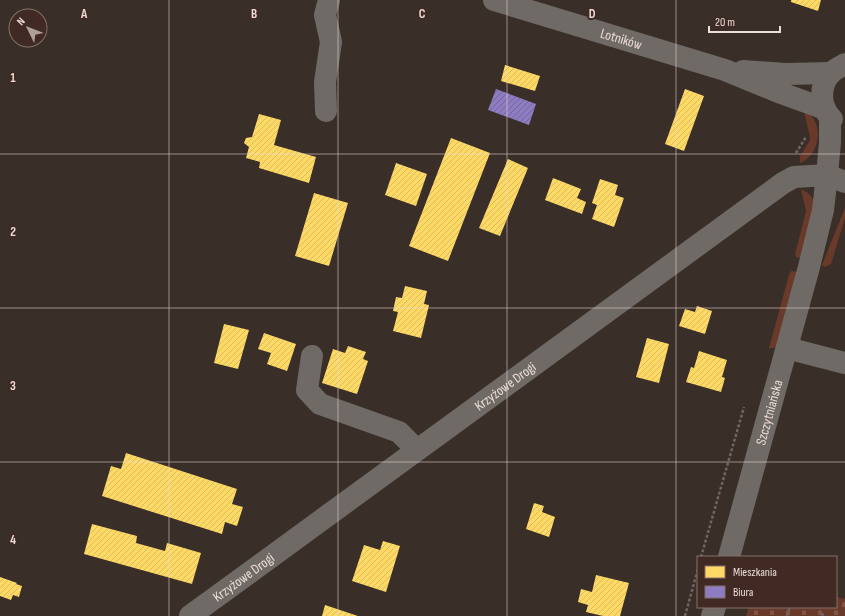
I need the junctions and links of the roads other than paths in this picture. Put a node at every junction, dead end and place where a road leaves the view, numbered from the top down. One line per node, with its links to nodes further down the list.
1 (329, 0): 5 (street)
2 (494, 0): 4 (street, Lotników)
3 (838, 69): 4 (street, Lotników); 6 (street, Szczytniańska)
4 (725, 70): 6 (street, Lotników)
5 (326, 111)
6 (833, 118): 7 (street, Szczytniańska)
7 (836, 179): 9 (street, Szczytniańska); 13 (street, Krzyżowe Drogi)
8 (845, 188): 9 (street, Szczytniańska)
9 (809, 267): 10 (street, Szczytniańska)
10 (787, 348): 12 (street); 14 (street, Szczytniańska)
11 (312, 356): 13 (street)
12 (845, 363)
13 (417, 450): 15 (street, Krzyżowe Drogi)
14 (729, 556)
15 (190, 616)

